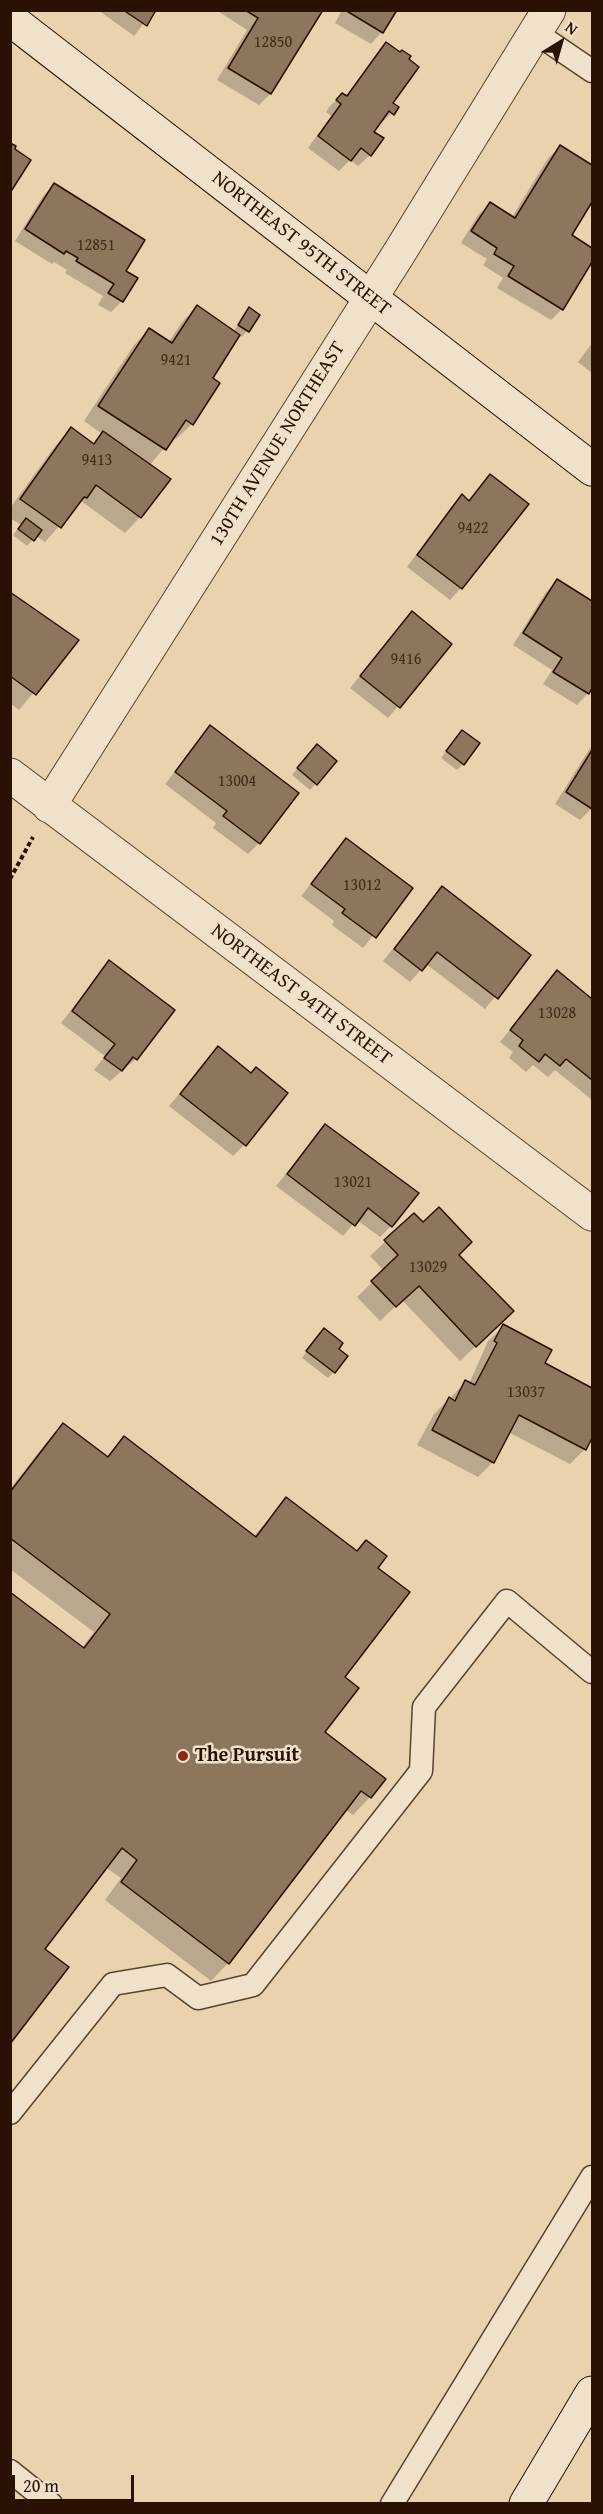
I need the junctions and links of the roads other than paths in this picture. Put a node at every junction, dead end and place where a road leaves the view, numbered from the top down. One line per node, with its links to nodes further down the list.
1 (10, 18): 4 (street, NORTHEAST 95TH STREET)
2 (542, 22): 3 (lane); 4 (street, 130TH AVENUE NORTHEAST)
3 (592, 71)
4 (370, 297): 5 (street, NORTHEAST 95TH STREET); 7 (street, 130TH AVENUE NORTHEAST)
5 (592, 468)
6 (10, 775): 7 (street, NORTHEAST 94TH STREET)
7 (49, 806): 8 (street, NORTHEAST 94TH STREET)
8 (592, 1214)
9 (592, 1672): 10 (lane)
10 (10, 2113)
11 (592, 2177): 15 (lane)
12 (592, 2393): 16 (street)
13 (10, 2471): 14 (lane)
14 (51, 2504)
15 (392, 2504)
16 (526, 2504)

